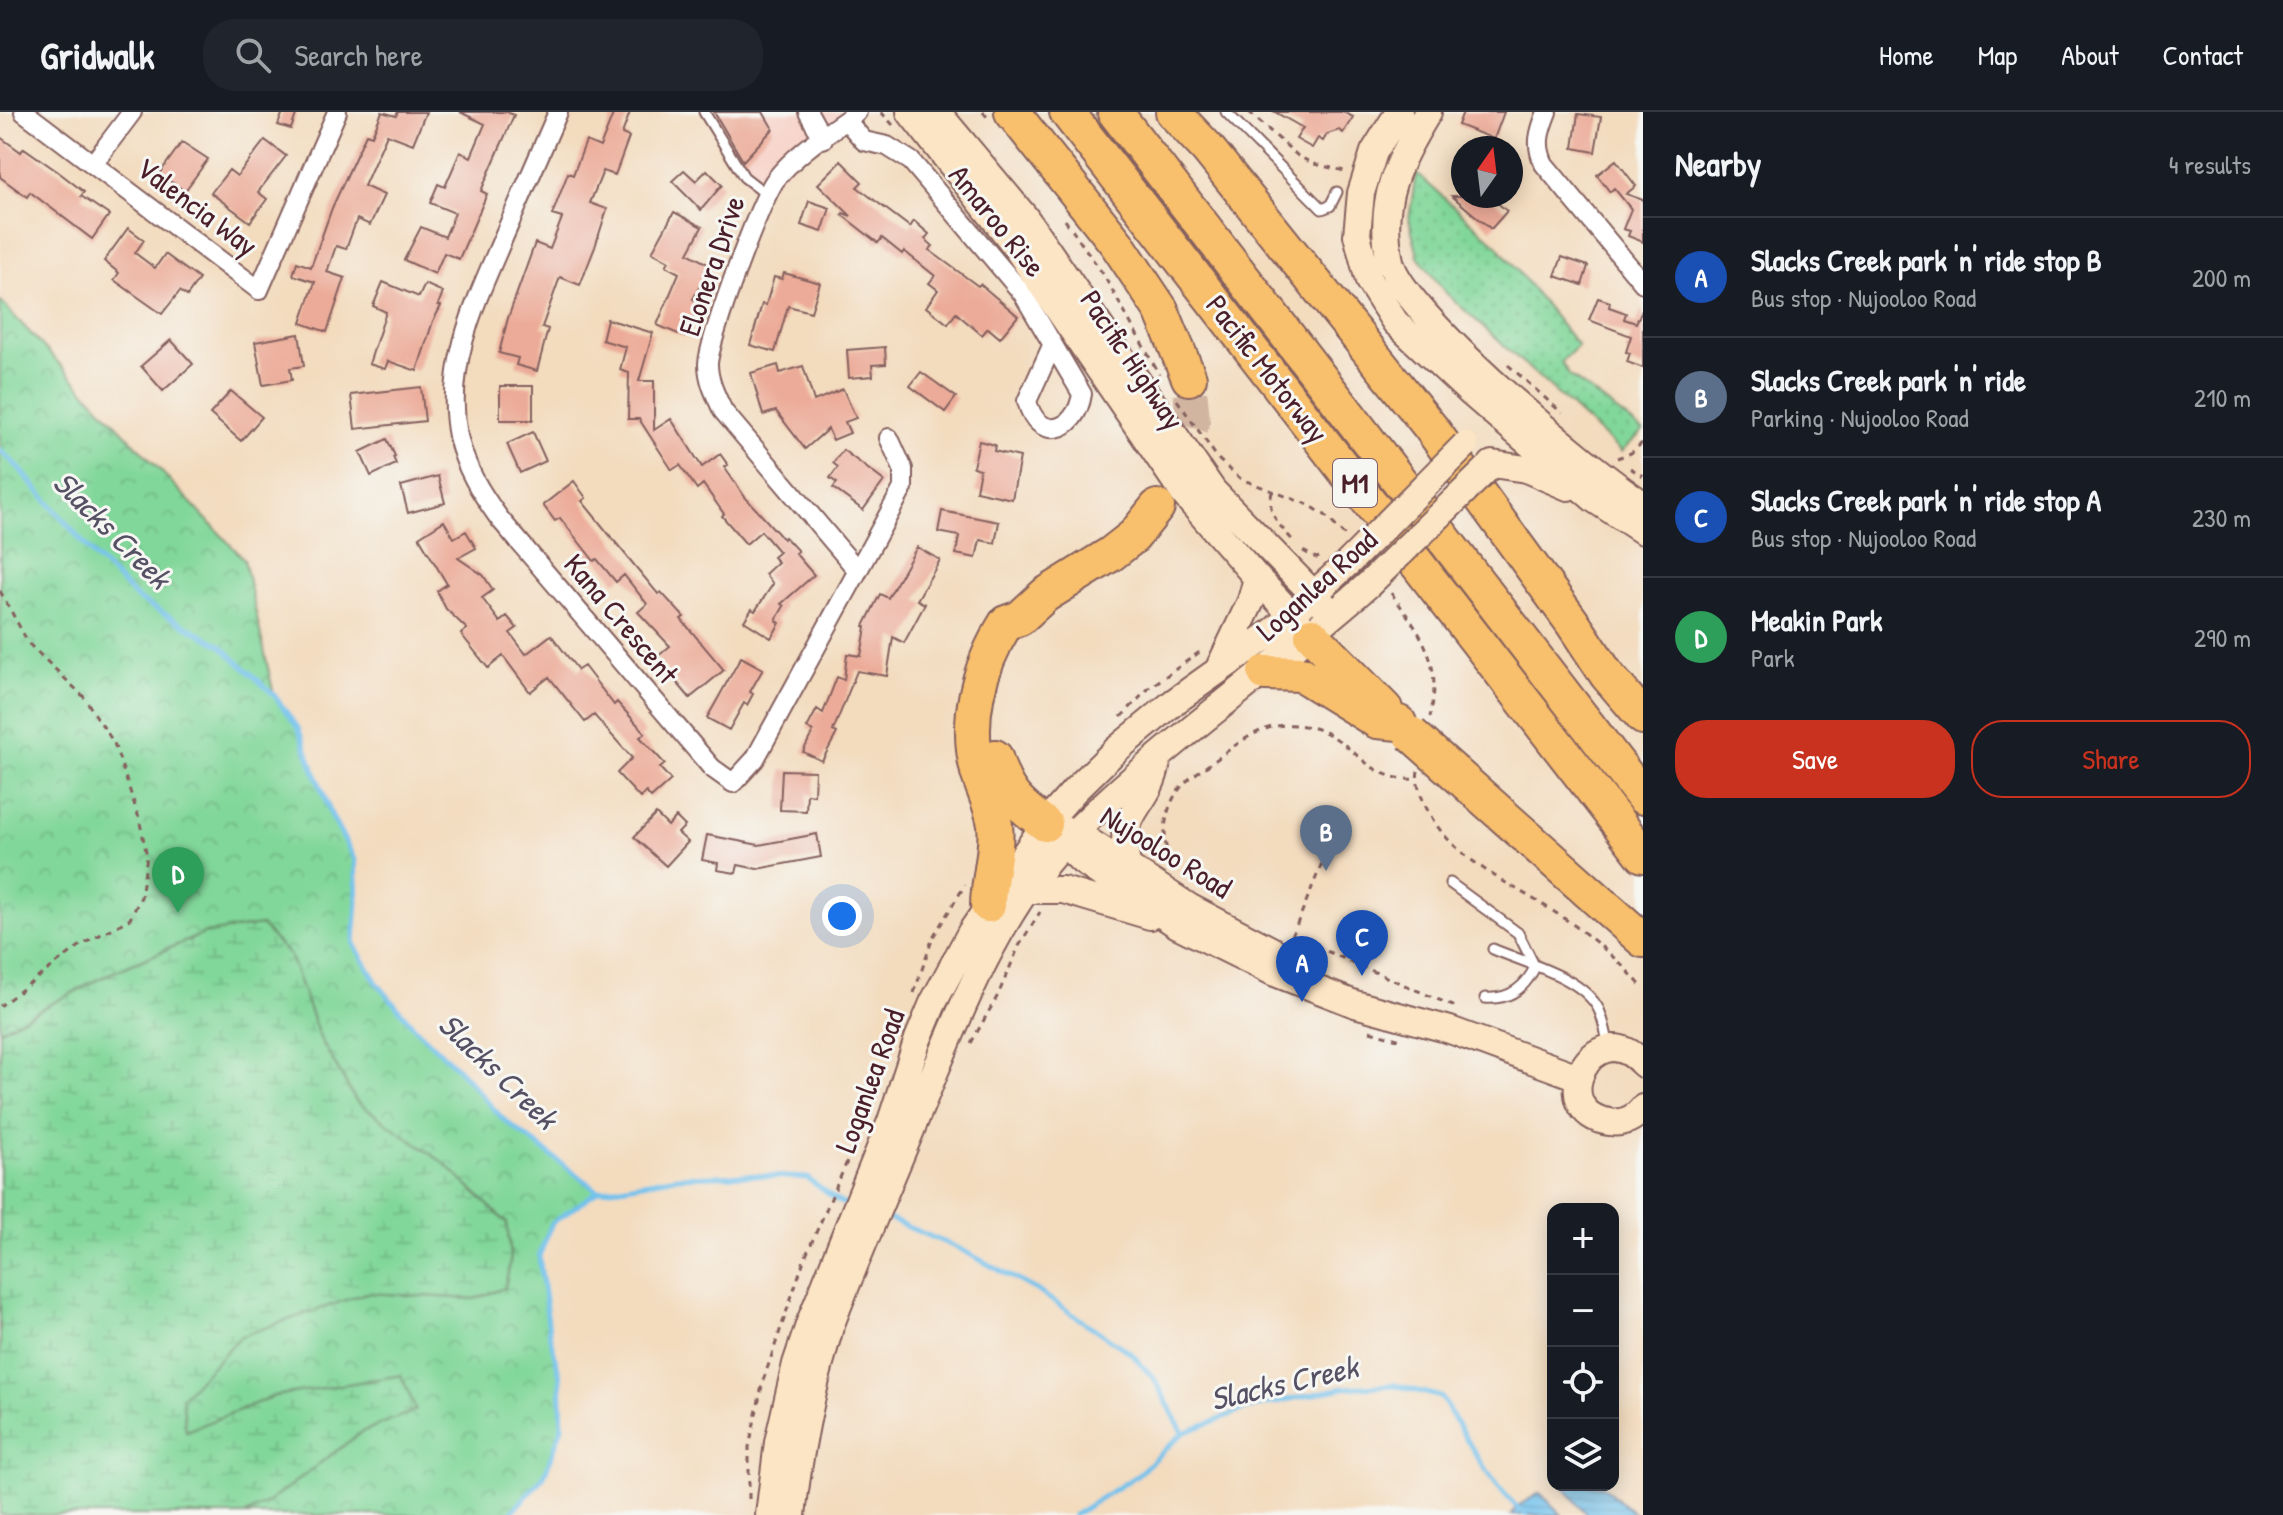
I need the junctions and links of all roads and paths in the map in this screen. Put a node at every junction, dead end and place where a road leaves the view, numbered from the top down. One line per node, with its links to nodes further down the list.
1 (24, 112): 22 (street, Valencia Way)
2 (132, 112): 22 (street)
3 (337, 112): 22 (street, Valencia Way)
4 (558, 112): 43 (street, Kana Crescent)
5 (704, 112): 25 (lane)
6 (808, 112): 21 (street)
7 (881, 112): 20 (path)
8 (937, 112): 46 (main road, Pacific Highway)
9 (983, 112): 19 (path)
10 (1067, 112): 59 (highway, Pacific Motorway / M1)
11 (1115, 112): 56 (highway, Pacific Motorway / M1)
12 (1173, 112): 52 (highway)
13 (1226, 112): 24 (lane)
14 (1249, 112): 23 (path)
15 (1399, 112): 23 (main road)
16 (1428, 112): 31 (main road)
17 (1547, 112): 27 (street)
18 (852, 116): 21 (street, Elonera Drive); 28 (street, Amaroo Rise)
19 (1001, 116): 30 (highway)
20 (904, 122): 44 (main road, Pacific Highway)
21 (823, 139): 25 (street, Elonera Drive)
22 (93, 164)
23 (1367, 173): 32 (main road)
24 (1337, 192)
25 (766, 194): 43 (street, Elonera Drive)
26 (1058, 211): 30 (path)
27 (1643, 283)
28 (1052, 346)
29 (1502, 361): 33 (path)
30 (1174, 382): 42 (path)
31 (1524, 409): 32 (main road); 34 (main road); 38 (main road)
32 (1494, 414): 34 (main road); 42 (main road, Loganlea Road, bridge)
33 (1571, 421)
34 (1519, 435): 37 (main road, Loganlea Road); 39 (main road)
35 (889, 438): 43 (street, Kana Crescent)
36 (1643, 442): 38 (path)
37 (1490, 466): 39 (main road); 48 (main road, Loganlea Road, bridge)
38 (1641, 490)
39 (1594, 499): 41 (main road)
40 (1157, 507): 47 (highway)
41 (1643, 531)
42 (1340, 558): 46 (main road, Loganlea Road)
43 (858, 571)
44 (1257, 578): 48 (main road, Pacific Highway); 49 (main road)
45 (0, 591): 71 (path)
46 (1314, 594): 48 (main road, Loganlea Road)
47 (1020, 618): 57 (highway); 65 (highway)
48 (1312, 622): 49 (main road, Loganlea Road); 50 (main road, Loganlea Road); 53 (highway)
49 (1212, 659): 51 (path); 57 (main road, Loganlea Road)
50 (1265, 673): 53 (highway); 54 (main road, Loganlea Road)
51 (1121, 717)
52 (1643, 717)
53 (1405, 729): 67 (highway, bridge)
54 (1158, 759): 57 (main road, Loganlea Road); 60 (main road)
55 (1416, 779): 61 (path)
56 (1643, 797)
57 (1061, 834): 60 (main road, Nujooloo Road); 63 (main road, Loganlea Road); 65 (main road, Loganlea Road); 66 (main road, Nujooloo Road)
58 (1334, 834): 74 (path)
59 (1643, 855)
60 (1128, 869): 72 (main road, Nujooloo Road)
61 (1178, 877)
62 (1450, 883): 69 (lane)
63 (1028, 890): 64 (main road); 81 (main road, Loganlea Road)
64 (1063, 890): 66 (main road); 77 (path)
65 (988, 905): 81 (main road, Loganlea Road)
66 (1176, 924): 72 (main road, Nujooloo Road)
67 (1643, 940)
68 (1493, 949): 69 (lane)
69 (1535, 967): 70 (lane); 76 (lane)
70 (1485, 998)
71 (0, 1006)
72 (1403, 1015): 74 (main road, Nujooloo Road)
73 (1365, 1029): 75 (path)
74 (1445, 1029): 79 (main road, Nujooloo Road)
75 (1409, 1042)
76 (1610, 1049): 78 (main road); 79 (main road)
77 (966, 1051)
78 (1643, 1064)
79 (1578, 1077): 80 (main road)
80 (1642, 1112)
81 (901, 1125): 84 (main road, Loganlea Road)
82 (836, 1186): 83 (path)
83 (827, 1206)
84 (831, 1294): 85 (main road, Loganlea Road); 86 (main road, Loganlea Road)
85 (769, 1515)
86 (792, 1515)

